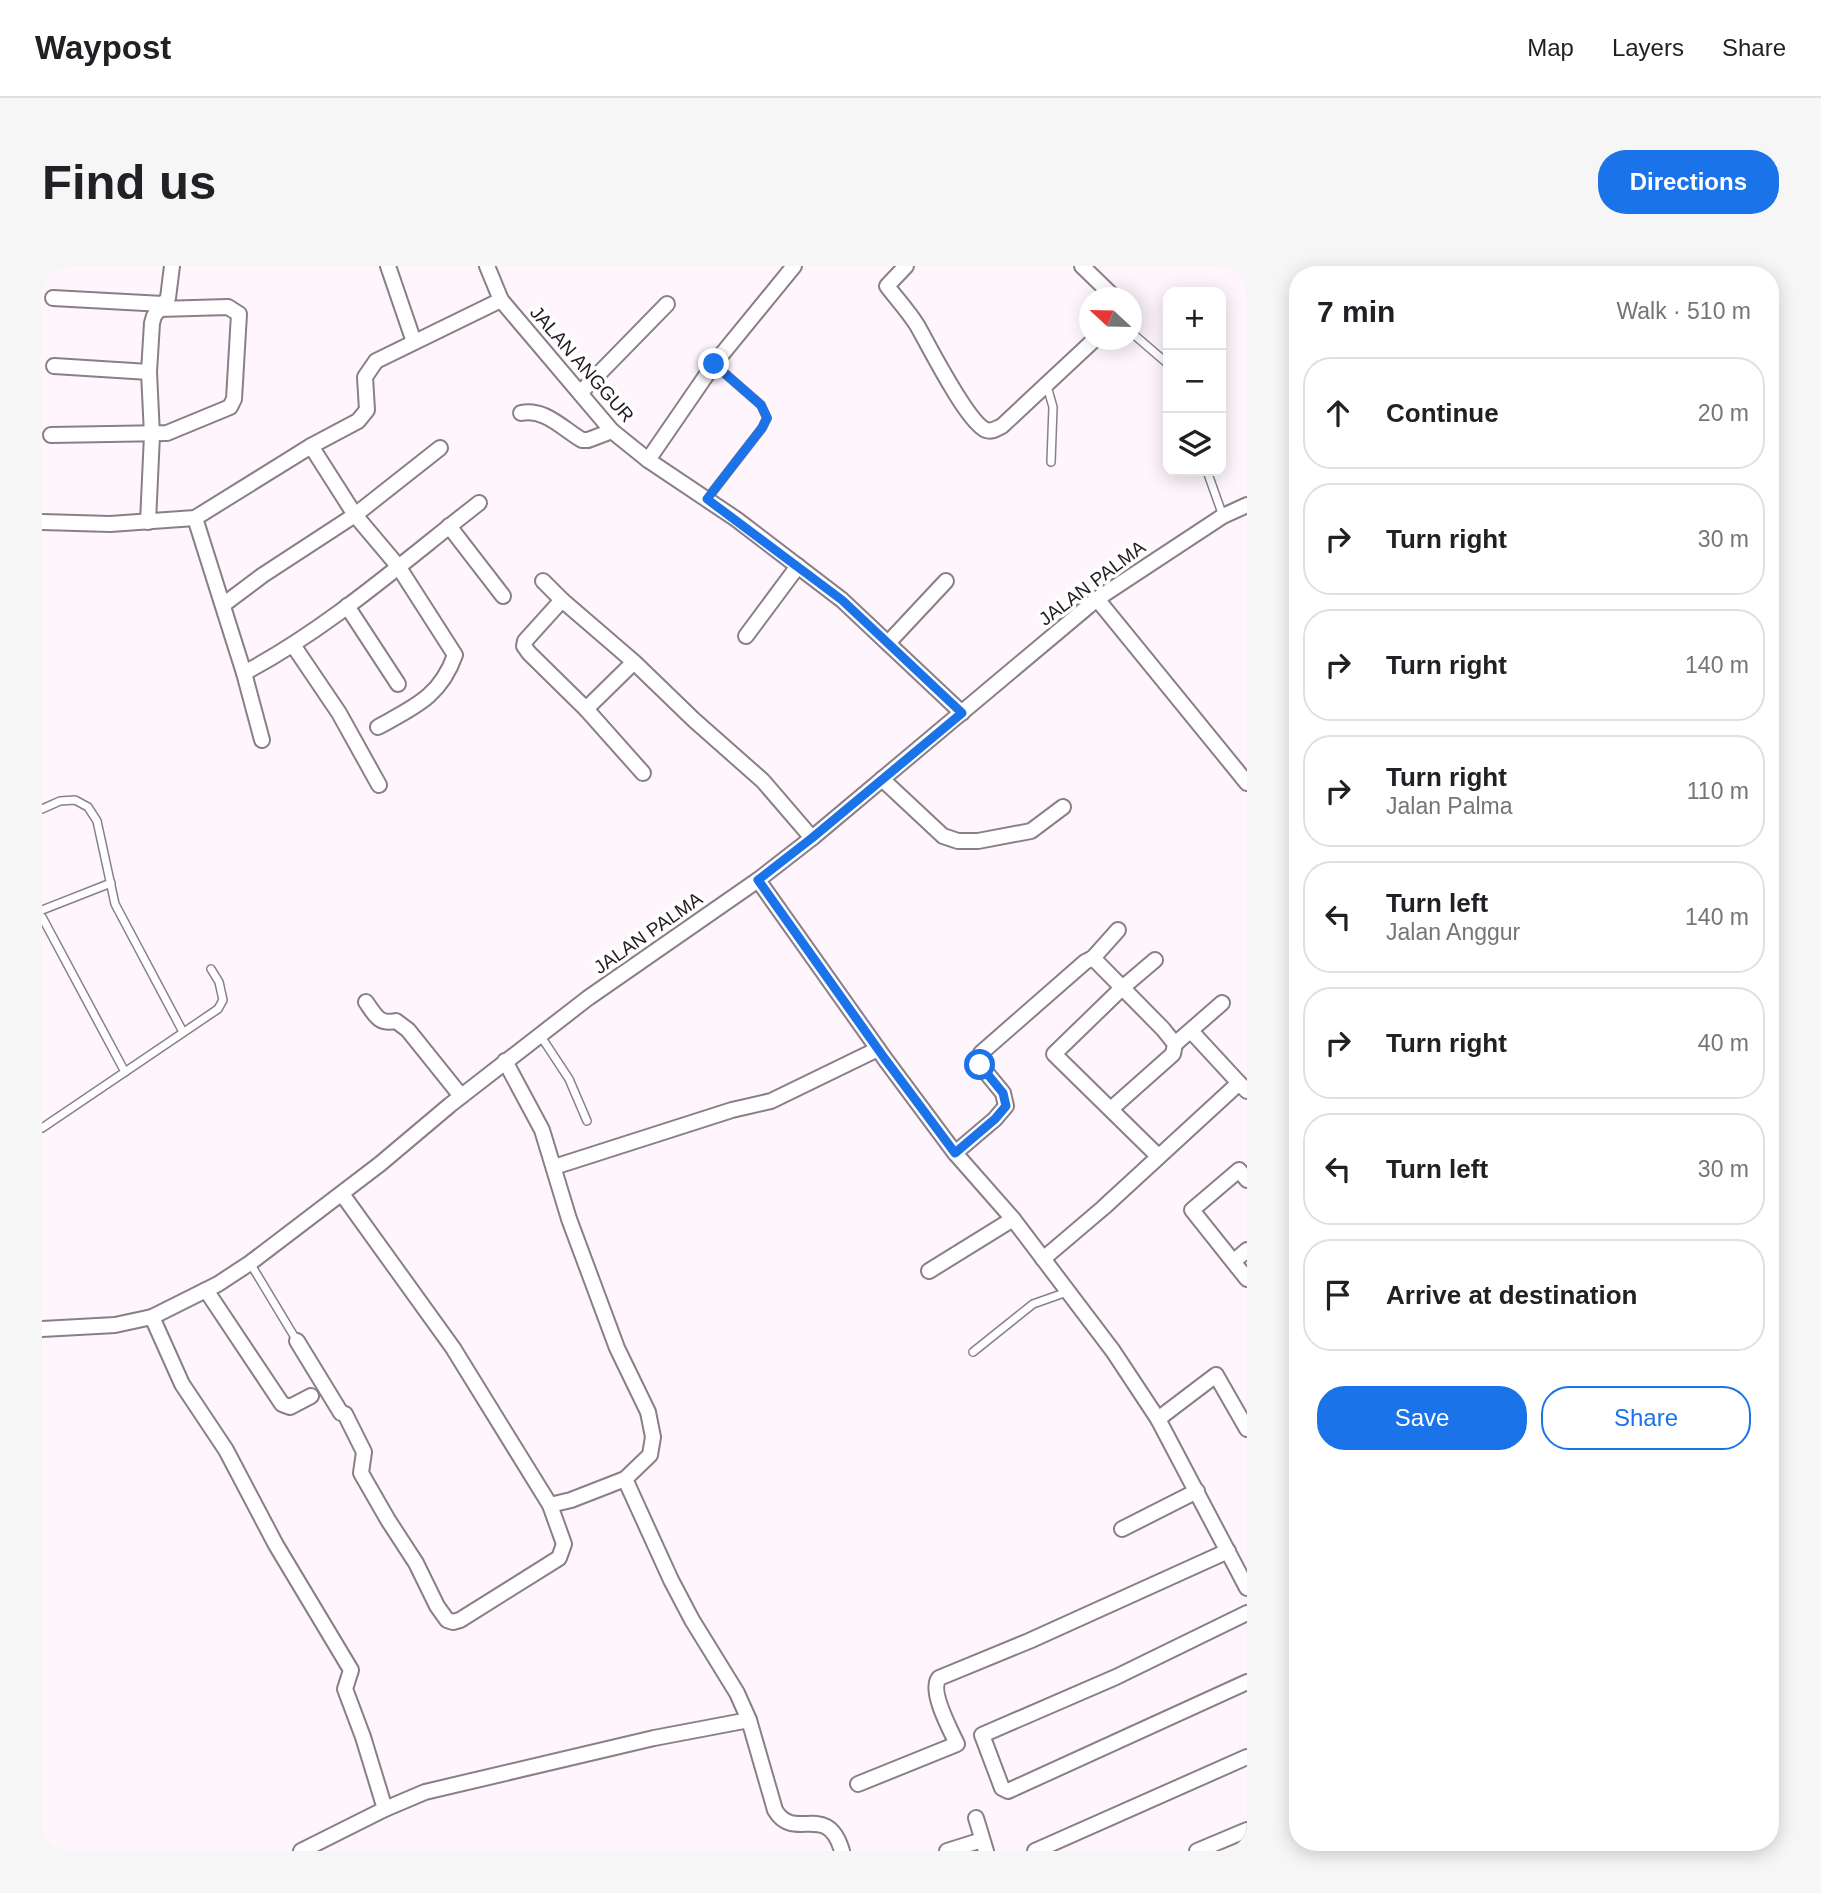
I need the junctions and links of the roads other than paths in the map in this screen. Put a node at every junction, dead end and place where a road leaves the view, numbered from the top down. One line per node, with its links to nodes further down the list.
1 (172, 266): 11 (street)
2 (388, 266): 12 (street)
3 (487, 266): 9 (street, JALAN ANGGUR)
4 (794, 266): 16 (street)
5 (906, 266): 19 (street)
6 (1083, 266): 7 (street)
7 (1104, 287)
8 (53, 298): 11 (street)
9 (501, 300): 12 (street); 20 (street, JALAN ANGGUR)
10 (667, 304): 20 (street)
11 (161, 306): 18 (street); 24 (street)
12 (414, 342): 25 (street)
13 (1142, 342): 15 (lane)
14 (1082, 350): 19 (street)
15 (1163, 360)
16 (714, 364): 27 (street); 30 (lane)
17 (54, 366): 18 (street)
18 (149, 372): 24 (street)
19 (1047, 386): 28 (lane)
20 (580, 393): 22 (street, JALAN ANGGUR)
21 (521, 413): 22 (street)
22 (612, 432): 27 (street, JALAN ANGGUR)
23 (51, 435): 24 (street)
24 (152, 435): 37 (street)
25 (311, 446): 33 (street); 35 (street)
26 (440, 448): 33 (street)
27 (648, 460): 30 (street, JALAN ANGGUR)
28 (1051, 462)
29 (1209, 476): 34 (lane)
30 (707, 499): 40 (street, JALAN ANGGUR)
31 (479, 503): 38 (street)
32 (1247, 505): 34 (street, JALAN PALMA)
33 (355, 515): 39 (street); 46 (street)
34 (1223, 516): 44 (street, JALAN PALMA)
35 (195, 518): 37 (street); 46 (street)
36 (42, 522): 37 (street)
37 (148, 522)
38 (449, 526): 39 (street); 43 (street)
39 (398, 566): 47 (street); 56 (street)
40 (798, 566): 48 (street); 49 (street, JALAN ANGGUR)
41 (543, 581): 45 (street)
42 (946, 581): 49 (street)
43 (503, 596)
44 (1097, 599): 55 (street, JALAN PALMA); 60 (street)
45 (562, 600): 51 (street); 54 (street)
46 (223, 605): 52 (street)
47 (346, 606): 50 (street); 53 (street)
48 (746, 636)
49 (888, 643): 55 (street, JALAN ANGGUR)
50 (293, 645): 52 (street); 61 (street)
51 (634, 662): 54 (street); 64 (street)
52 (244, 673): 57 (street)
53 (398, 684)
54 (586, 709): 58 (street)
55 (962, 713): 59 (street, JALAN PALMA)
56 (378, 727)
57 (262, 740)
58 (643, 773)
59 (882, 779): 62 (street); 64 (street, JALAN PALMA)
60 (1247, 783)
61 (379, 785)
62 (1063, 807)
63 (42, 809): 66 (lane)
64 (812, 838): 65 (street, JALAN PALMA)
65 (758, 880): 78 (street, JALAN PALMA); 80 (street)
66 (111, 883): 67 (lane); 77 (lane)
67 (42, 910)
68 (42, 917): 82 (lane)
69 (1118, 930): 70 (street)
70 (1093, 958): 73 (street); 88 (street)
71 (1155, 960): 73 (street)
72 (211, 969): 77 (lane)
73 (1122, 988): 79 (street); 85 (street)
74 (366, 1002): 84 (street)
75 (1222, 1003): 76 (street)
76 (1191, 1031): 79 (street); 83 (street)
77 (183, 1032): 82 (lane)
78 (540, 1035): 81 (street, JALAN PALMA); 86 (lane)
79 (1175, 1044): 85 (street)
80 (878, 1049): 88 (street); 90 (street)
81 (505, 1061): 84 (street, JALAN PALMA); 90 (street)
82 (125, 1072): 87 (lane)
83 (1243, 1087): 89 (street)
84 (461, 1096): 92 (street, JALAN PALMA)
85 (1111, 1109): 89 (street)
86 (587, 1121)
87 (42, 1128)
88 (955, 1153): 93 (street)
89 (1158, 1156): 95 (street)
90 (554, 1167): 109 (street)
91 (1247, 1180): 96 (street)
92 (342, 1194): 97 (street, JALAN PALMA); 111 (street)
93 (1013, 1219): 95 (street); 98 (street)
94 (1247, 1250): 96 (street)
95 (1043, 1259): 101 (street)
96 (1234, 1261): 99 (street)
97 (250, 1263): 100 (street, JALAN PALMA); 104 (lane)
98 (929, 1271)
99 (1247, 1279)
100 (206, 1290): 102 (street, JALAN PALMA); 106 (street)
101 (1067, 1292): 105 (lane); 107 (street)
102 (152, 1317): 103 (street, JALAN PALMA); 122 (street)
103 (42, 1329)
104 (297, 1341): 111 (street)
105 (974, 1352)
106 (311, 1396)
107 (1158, 1419): 108 (street); 110 (street)
108 (1247, 1429)
109 (625, 1479): 111 (street); 117 (street)
110 (1197, 1491): 112 (street); 113 (street)
111 (550, 1506)
112 (1122, 1529)
113 (1228, 1551): 114 (street); 119 (street)
114 (1247, 1588)
115 (1247, 1613): 118 (street)
116 (1247, 1682): 118 (street)
117 (749, 1720): 122 (street); 127 (street)
118 (982, 1735): 119 (street)
119 (957, 1744): 121 (street)
120 (1247, 1757): 129 (street)
121 (858, 1784)
122 (385, 1809): 126 (street)
123 (976, 1818): 125 (street)
124 (1247, 1830): 130 (street)
125 (984, 1846): 128 (street)
126 (301, 1851)
127 (842, 1851)
128 (947, 1851)
129 (1035, 1851)
130 (1197, 1851)

